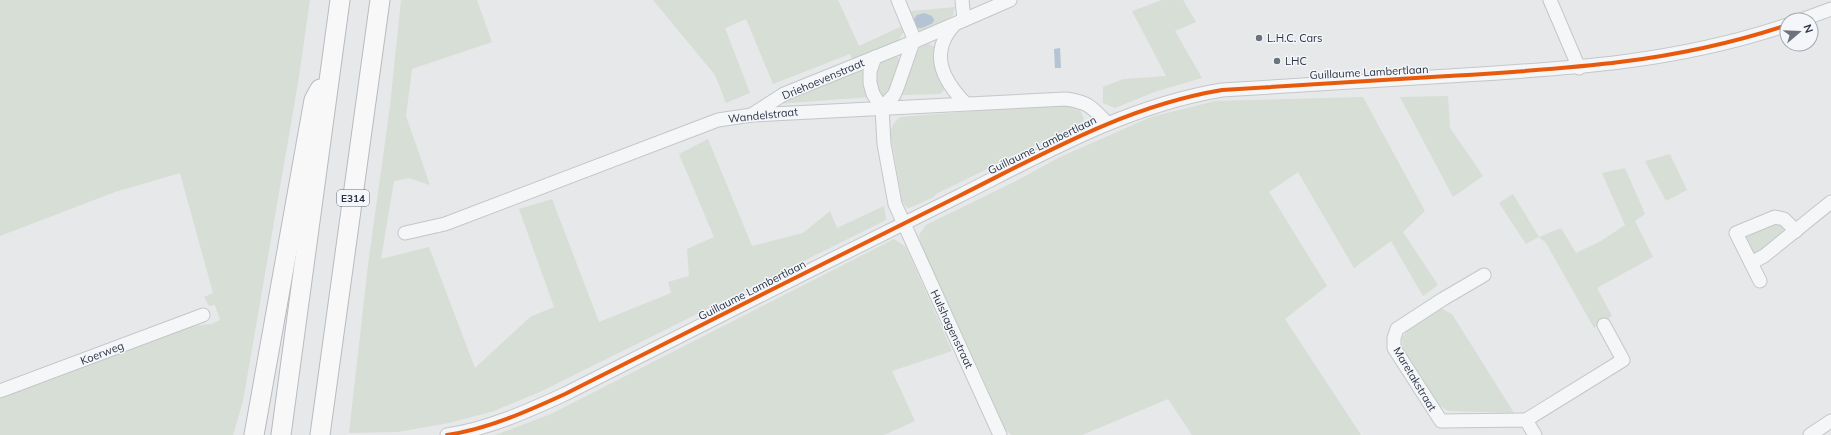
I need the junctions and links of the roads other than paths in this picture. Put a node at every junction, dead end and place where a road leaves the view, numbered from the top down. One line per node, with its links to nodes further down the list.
1 (340, 0): 14 (highway)
2 (380, 0): 33 (highway, E314)
3 (898, 0): 11 (street)
4 (962, 0): 9 (street)
5 (1010, 0): 9 (street, Driehoevenstraat)
6 (1550, 0): 13 (street)
7 (1831, 9): 8 (street)
8 (1819, 13)
9 (960, 22): 11 (street, Driehoevenstraat); 15 (street, Driehoevenstraat)
10 (1779, 27): 13 (street, Guillaume Lambertlaan)
11 (914, 41): 12 (street, Driehoevenstraat); 16 (street)
12 (875, 57): 16 (street, Driehoevenstraat); 17 (street, Driehoevenstraat)
13 (1579, 68): 18 (street, Guillaume Lambertlaan)
14 (330, 73): 31 (highway); 32 (highway)
15 (965, 103): 16 (street, Wandelstraat); 18 (street, Wandelstraat)
16 (882, 108): 17 (street, Wandelstraat); 20 (street, Driehoevenstraat)
17 (752, 115): 22 (street, Wandelstraat)
18 (1107, 123): 20 (street, Guillaume Lambertlaan)
19 (1831, 202): 21 (street)
20 (903, 224): 34 (street, Guillaume Lambertlaan); 35 (street, Hulshagenstraat)
21 (1796, 231): 23 (street); 23 (street)
22 (405, 233)
23 (1751, 263): 25 (street)
24 (1484, 275): 29 (street, Maretakstraat)
25 (1760, 281)
26 (204, 315): 28 (street, Koerweg)
27 (1604, 325): 29 (street)
28 (0, 391)
29 (1526, 420): 36 (street)
30 (1831, 421): 37 (street)
31 (254, 435)
32 (281, 435)
33 (320, 435)
34 (447, 435)
35 (1000, 435)
36 (1535, 435)
37 (1810, 435)

